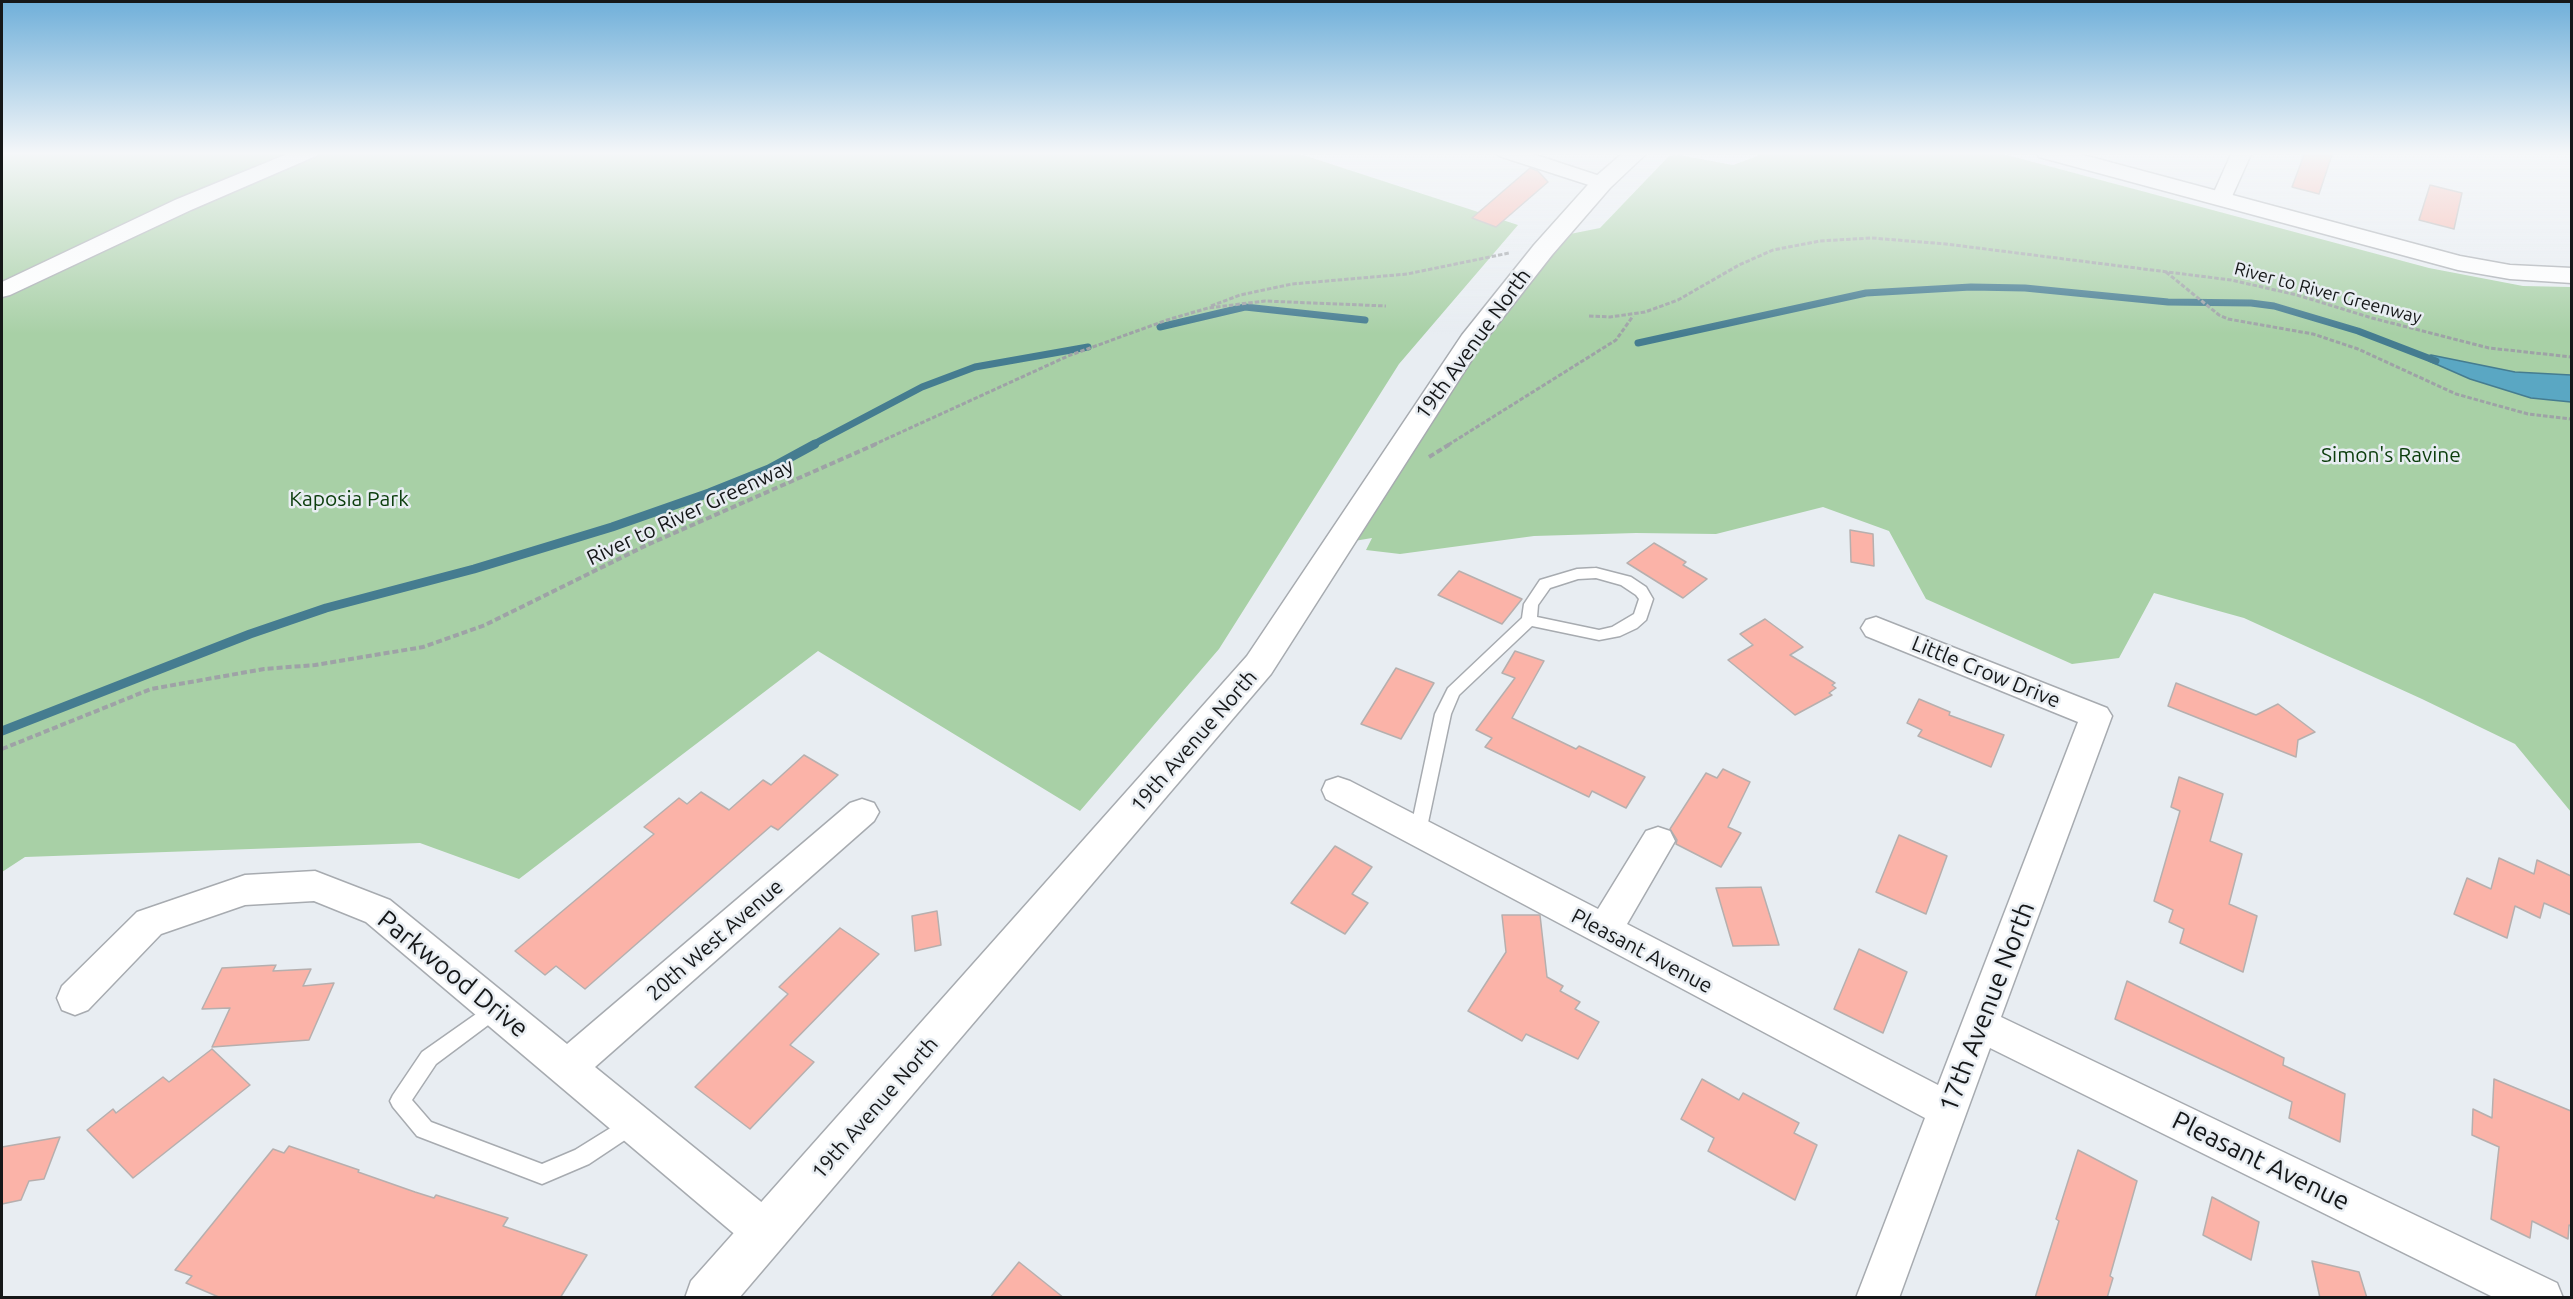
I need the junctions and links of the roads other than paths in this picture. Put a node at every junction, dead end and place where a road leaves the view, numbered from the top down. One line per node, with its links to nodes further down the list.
1 (167, 213): 5 (street)
2 (1576, 213): 20 (street, 19th Avenue North)
3 (2272, 213): 4 (street)
4 (2571, 276)
5 (2, 290)
6 (1529, 620): 6 (lane); 11 (lane)
7 (1876, 628): 8 (street, Little Crow Drive)
8 (2096, 716): 16 (street, 17th Avenue North)
9 (1338, 790): 11 (street, Pleasant Avenue)
10 (862, 812): 17 (street, 20th West Avenue)
11 (1418, 832): 13 (street, Pleasant Avenue)
12 (1658, 841): 13 (street)
13 (1604, 931): 18 (street, Pleasant Avenue)
14 (75, 998): 15 (street, Parkwood Drive)
15 (496, 1008): 17 (street, Parkwood Drive); 19 (lane)
16 (1980, 1025): 18 (street, 17th Avenue North); 23 (street, Pleasant Avenue)
17 (567, 1068): 19 (street, Parkwood Drive)
18 (1947, 1110): 22 (street, 17th Avenue North)
19 (633, 1123): 20 (street, Parkwood Drive)
20 (766, 1233): 21 (street, 19th Avenue North)
21 (708, 1298)
22 (1877, 1298)
23 (2542, 1298)

